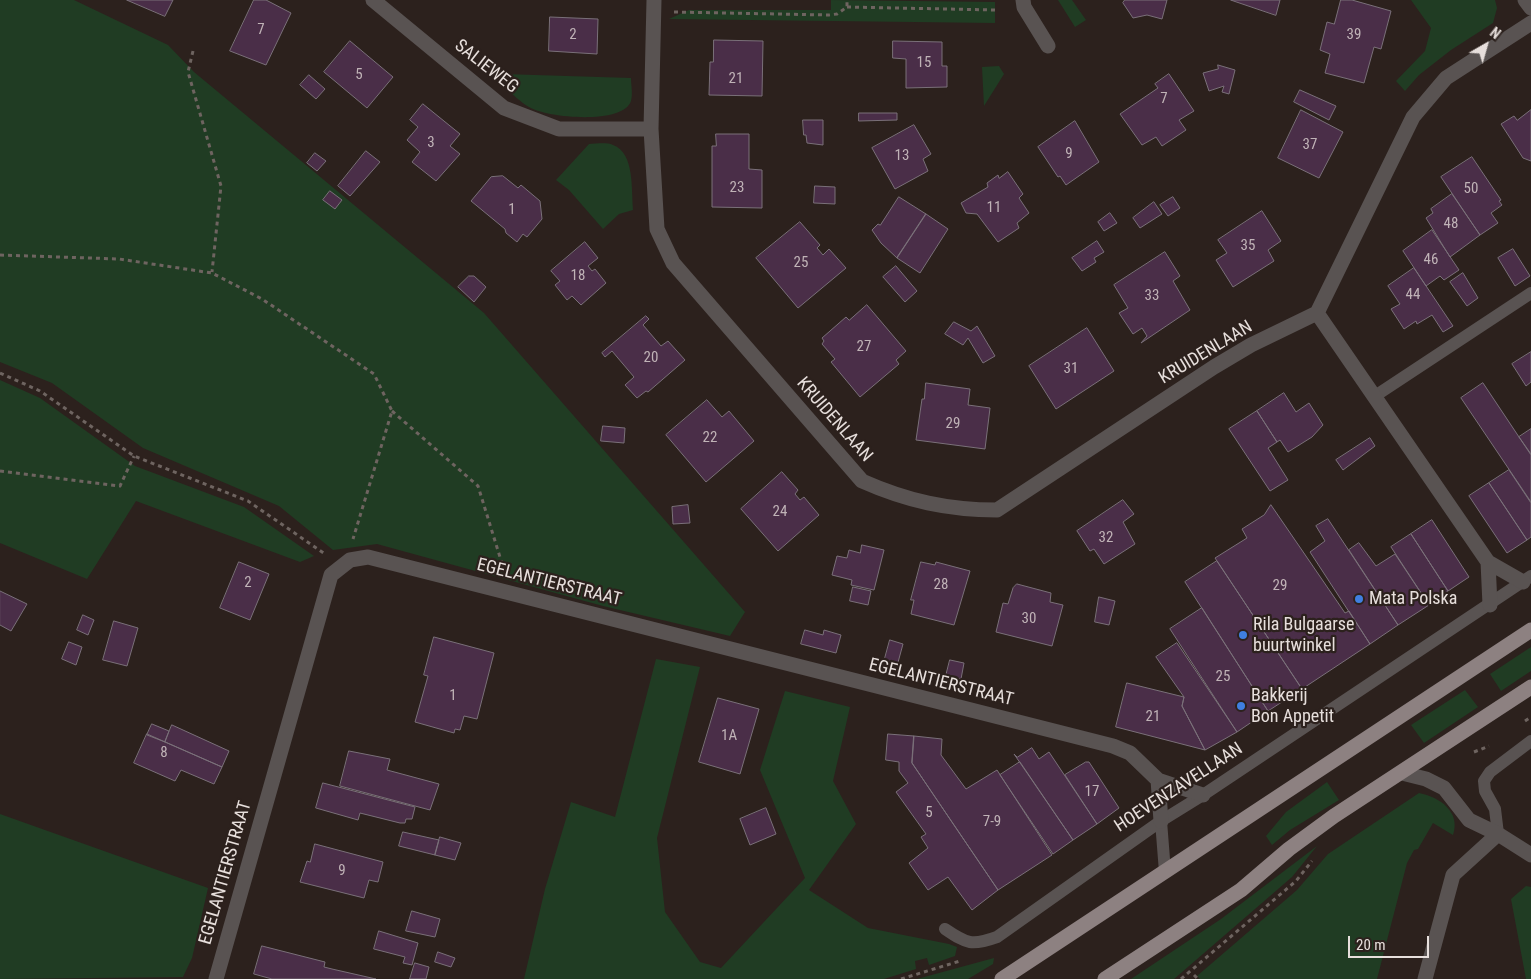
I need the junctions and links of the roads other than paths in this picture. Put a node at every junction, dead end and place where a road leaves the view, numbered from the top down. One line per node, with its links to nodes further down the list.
1 (373, 0): 8 (street, SALIEWEG)
2 (654, 0): 8 (street, KRUIDENLAAN)
3 (1023, 0): 7 (street)
4 (1525, 0): 5 (street)
5 (1531, 8)
6 (1531, 23): 10 (street)
7 (1048, 46)
8 (652, 129): 10 (street, KRUIDENLAAN)
9 (1531, 293): 11 (lane)
10 (1317, 313): 11 (street)
11 (1374, 396): 12 (street)
12 (1488, 562): 13 (street); 14 (street)
13 (1527, 579): 14 (lane, HOEVENZAVELLAAN)
14 (1490, 605): 20 (lane, HOEVENZAVELLAAN)
15 (1531, 630): 24 (main road)
16 (1528, 692): 18 (main road)
17 (1531, 741): 22 (lane)
18 (1402, 773): 22 (street); 28 (main road)
19 (1158, 780): 20 (street, EGELANTIERSTRAAT); 21 (street); 26 (street, EGELANTIERSTRAAT)
20 (1203, 795): 21 (lane, HOEVENZAVELLAAN)
21 (1161, 821): 24 (lane); 25 (lane, HOEVENZAVELLAAN)
22 (1498, 834): 23 (street); 29 (street)
23 (1531, 854)
24 (1166, 872): 27 (main road)
25 (945, 930)
26 (216, 979)
27 (1002, 979)
28 (1105, 979)
29 (1425, 979)

